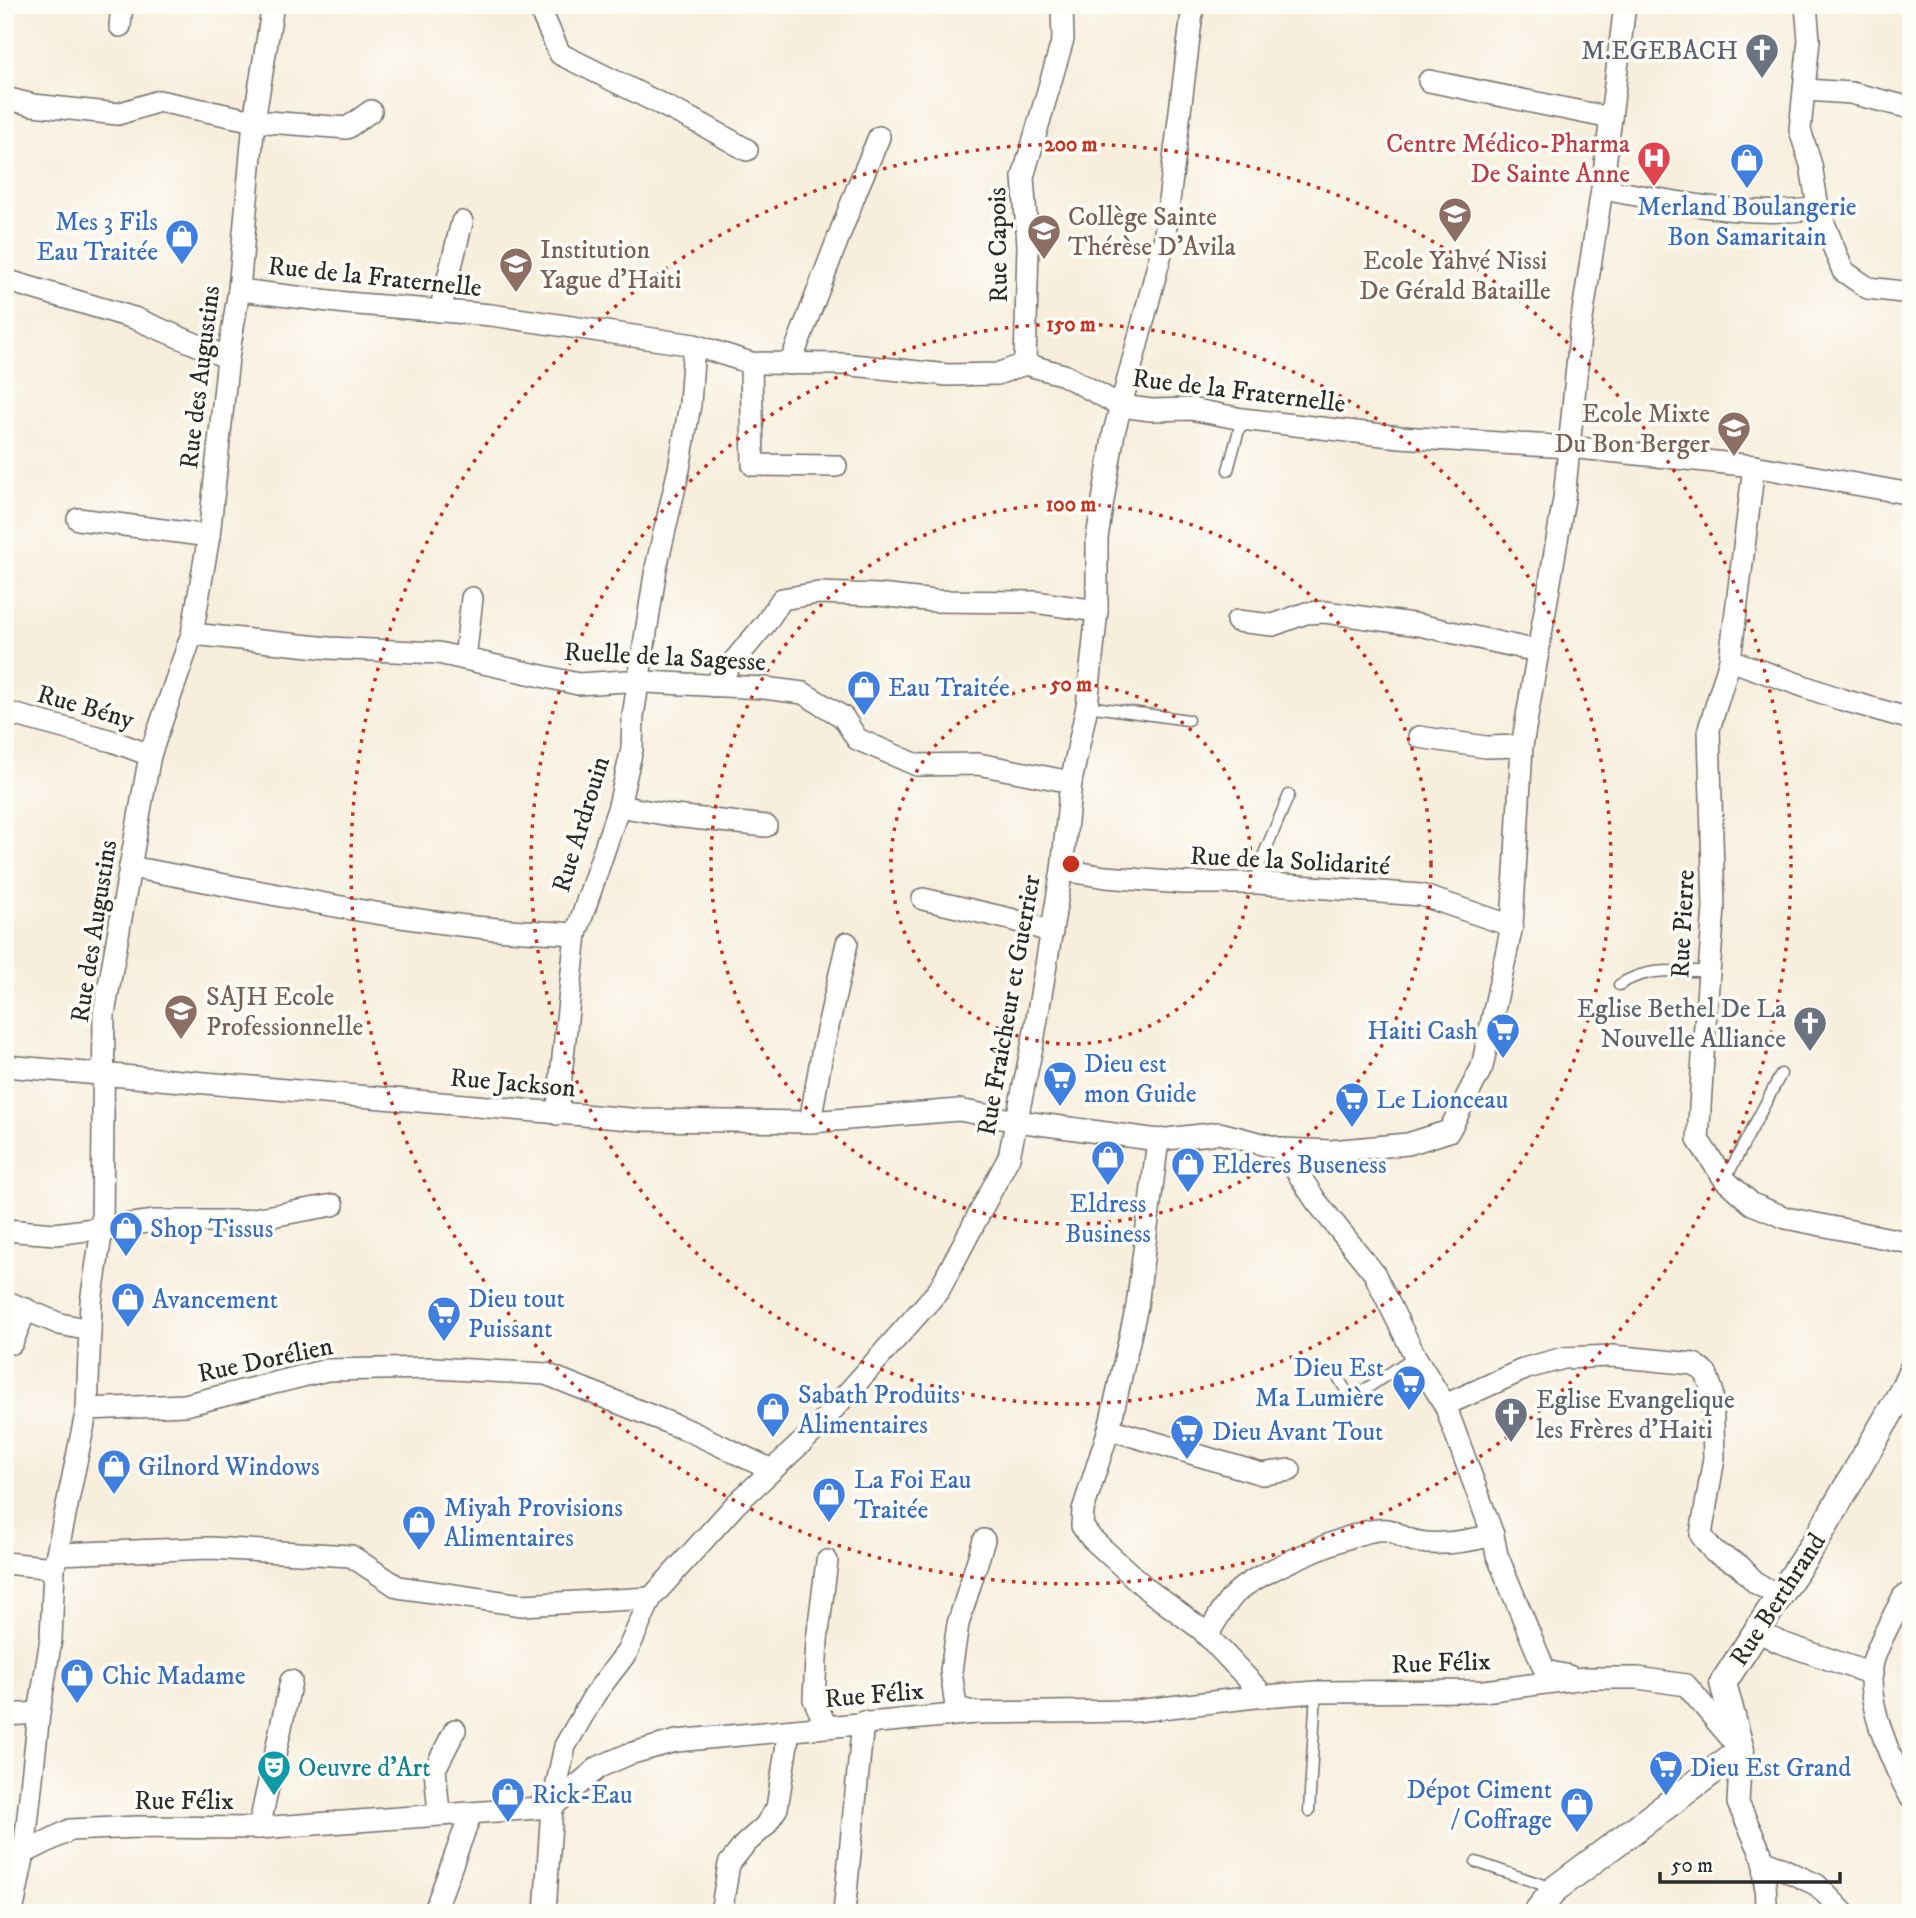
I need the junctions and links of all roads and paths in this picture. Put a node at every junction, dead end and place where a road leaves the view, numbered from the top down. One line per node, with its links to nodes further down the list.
1 (273, 5): 13 (street, Rue des Augustins)
2 (538, 5): 15 (street)
3 (1062, 5): 27 (street, Rue Capois)
4 (1193, 5): 28 (street, Rue Fraîcheur et Guerrier)
5 (1625, 5): 12 (street, Rue Jackson)
6 (1806, 5): 8 (street)
7 (1429, 80): 12 (street)
8 (1805, 90): 10 (street); 17 (street)
9 (5, 98): 13 (street)
10 (1911, 108)
11 (371, 111): 13 (street)
12 (1611, 118): 16 (street, Rue Jackson)
13 (254, 121): 20 (street, Rue des Augustins)
14 (879, 137): 26 (street)
15 (747, 150)
16 (1602, 189): 17 (street); 30 (street, Rue Jackson)
17 (1818, 208): 21 (street)
18 (462, 222): 22 (street)
19 (5, 280): 24 (street)
20 (239, 290): 22 (street, Rue de la Fraternelle); 24 (street, Rue des Augustins)
21 (1911, 293)
22 (440, 311): 23 (street, Rue de la Fraternelle)
23 (694, 345): 25 (street, Rue de la Fraternelle); 44 (street, Rue Ardrouin)
24 (228, 358): 36 (street, Rue des Augustins)
25 (751, 363): 26 (street, Rue de la Fraternelle); 31 (street)
26 (790, 364): 27 (street, Rue de la Fraternelle)
27 (1025, 364): 28 (street, Rue de la Fraternelle)
28 (1121, 406): 29 (street, Rue de la Fraternelle); 38 (street, Rue Fraîcheur et Guerrier)
29 (1242, 419): 30 (street, Rue de la Fraternelle); 33 (lane)
30 (1569, 447): 32 (street, Rue de la Fraternelle); 41 (street, Rue Jackson)
31 (836, 466)
32 (1754, 466): 34 (street, Rue de la Fraternelle); 43 (street, Rue Pierre)
33 (1228, 470)
34 (1911, 494)
35 (78, 519): 36 (street)
36 (209, 536): 40 (street, Rue des Augustins)
37 (472, 598): 42 (street)
38 (1097, 611): 45 (street); 46 (street, Rue Fraîcheur et Guerrier)
39 (1237, 621): 41 (street)
40 (192, 635): 42 (street, Ruelle de la Sagesse); 52 (street, Rue des Augustins)
41 (1537, 651): 51 (street, Rue Jackson)
42 (465, 659): 44 (street, Ruelle de la Sagesse)
43 (1730, 660): 48 (street); 65 (street, Rue Pierre)
44 (640, 682): 45 (street, Ruelle de la Sagesse); 55 (street, Rue Ardrouin)
45 (713, 686): 53 (street, Ruelle de la Sagesse)
46 (1087, 706): 49 (lane); 53 (street, Rue Fraîcheur et Guerrier)
47 (5, 712): 52 (street, Rue Bény)
48 (1911, 719)
49 (1188, 720)
50 (1419, 737): 51 (street)
51 (1522, 746): 61 (street, Rue Jackson)
52 (150, 755): 57 (street, Rue des Augustins)
53 (1071, 782): 58 (street, Rue Fraîcheur et Guerrier)
54 (1289, 795): 59 (lane)
55 (619, 806): 56 (street); 63 (street, Rue Ardrouin)
56 (766, 826)
57 (130, 867): 63 (street); 68 (street, Rue des Augustins)
58 (1062, 870): 59 (street, Rue de la Solidarité); 62 (street, Rue Fraîcheur et Guerrier)
59 (1258, 883): 61 (street, Rue de la Solidarité)
60 (923, 899): 62 (street)
61 (1512, 926): 74 (street, Rue Jackson)
62 (1052, 932): 71 (street, Rue Fraîcheur et Guerrier)
63 (576, 934): 70 (street, Rue Ardrouin)
64 (847, 943): 72 (street)
65 (1709, 971): 66 (lane); 75 (street, Rue Pierre)
66 (1619, 985)
67 (5, 1066): 68 (street, Rue Jackson)
68 (105, 1074): 70 (street, Rue Jackson); 77 (street, Rue des Augustins)
69 (1781, 1074): 75 (lane)
70 (557, 1114): 72 (street, Rue Jackson)
71 (1017, 1121): 72 (street, Rue Jackson); 73 (street, Rue Jackson); 90 (street, Rue Fraîcheur et Guerrier)
72 (810, 1122)
73 (1158, 1140): 74 (street, Rue Jackson); 89 (street)
74 (1282, 1149): 84 (street)
75 (1726, 1180): 79 (street, Rue Pierre)
76 (333, 1205): 77 (street)
77 (102, 1229): 78 (street); 82 (street, Rue des Augustins)
78 (5, 1230)
79 (1911, 1243)
80 (5, 1301): 81 (street)
81 (26, 1310): 82 (street); 83 (street)
82 (90, 1330): 88 (street, Rue des Augustins)
83 (12, 1343)
84 (1415, 1356): 85 (lane); 87 (street)
85 (1335, 1372)
86 (1911, 1372): 98 (street, Rue Berthrand)
87 (1444, 1405): 92 (street); 98 (street)
88 (87, 1409): 90 (street, Rue Dorélien); 94 (street, Rue des Augustins)
89 (1109, 1429): 91 (street); 101 (street)
90 (772, 1470): 99 (street, Rue Fraîcheur et Guerrier)
91 (1290, 1470)
92 (1493, 1535): 101 (street); 103 (street)
93 (984, 1540): 108 (street)
94 (56, 1561): 96 (street); 99 (street); 107 (street, Rue des Augustins)
95 (827, 1561): 111 (street)
96 (5, 1563)
97 (1911, 1592): 102 (street)
98 (1779, 1596): 100 (street, Rue Berthrand)
99 (651, 1598): 116 (street, Rue Fraîcheur et Guerrier)
100 (1756, 1630): 102 (street); 114 (street, Rue Berthrand)
101 (1207, 1636): 106 (street)
102 (1872, 1674): 115 (street)
103 (1584, 1678): 105 (street, Rue Félix); 114 (street, Rue Félix)
104 (291, 1681): 120 (street)
105 (1316, 1692): 106 (street, Rue Félix); 117 (lane)
106 (1264, 1696): 108 (street, Rue Félix)
107 (39, 1713): 109 (street); 121 (street, Rue des Augustins)
108 (975, 1713): 110 (street, Rue Félix)
109 (5, 1715)
110 (863, 1722): 111 (street, Rue Félix); 129 (street)
111 (826, 1726): 113 (street, Rue Félix)
112 (455, 1730): 119 (street)
113 (789, 1731): 116 (street, Rue Félix); 128 (street)
114 (1741, 1750): 122 (street); 124 (street)
115 (1911, 1797)
116 (552, 1807): 118 (street, Rue Félix); 127 (street, Rue Fraîcheur et Guerrier)
117 (1309, 1811)
118 (471, 1813): 119 (street, Rue Félix); 126 (street)
119 (439, 1814): 120 (street, Rue Félix)
120 (259, 1828): 121 (street, Rue Félix)
121 (14, 1854): 125 (street, Rue des Augustins)
122 (1764, 1860): 131 (street); 132 (street)
123 (1476, 1862): 124 (lane)
124 (1555, 1889): 130 (street)
125 (12, 1913)
126 (433, 1913)
127 (545, 1913)
128 (721, 1913)
129 (844, 1913)
130 (1536, 1913)
131 (1762, 1913)
132 (1844, 1913)

